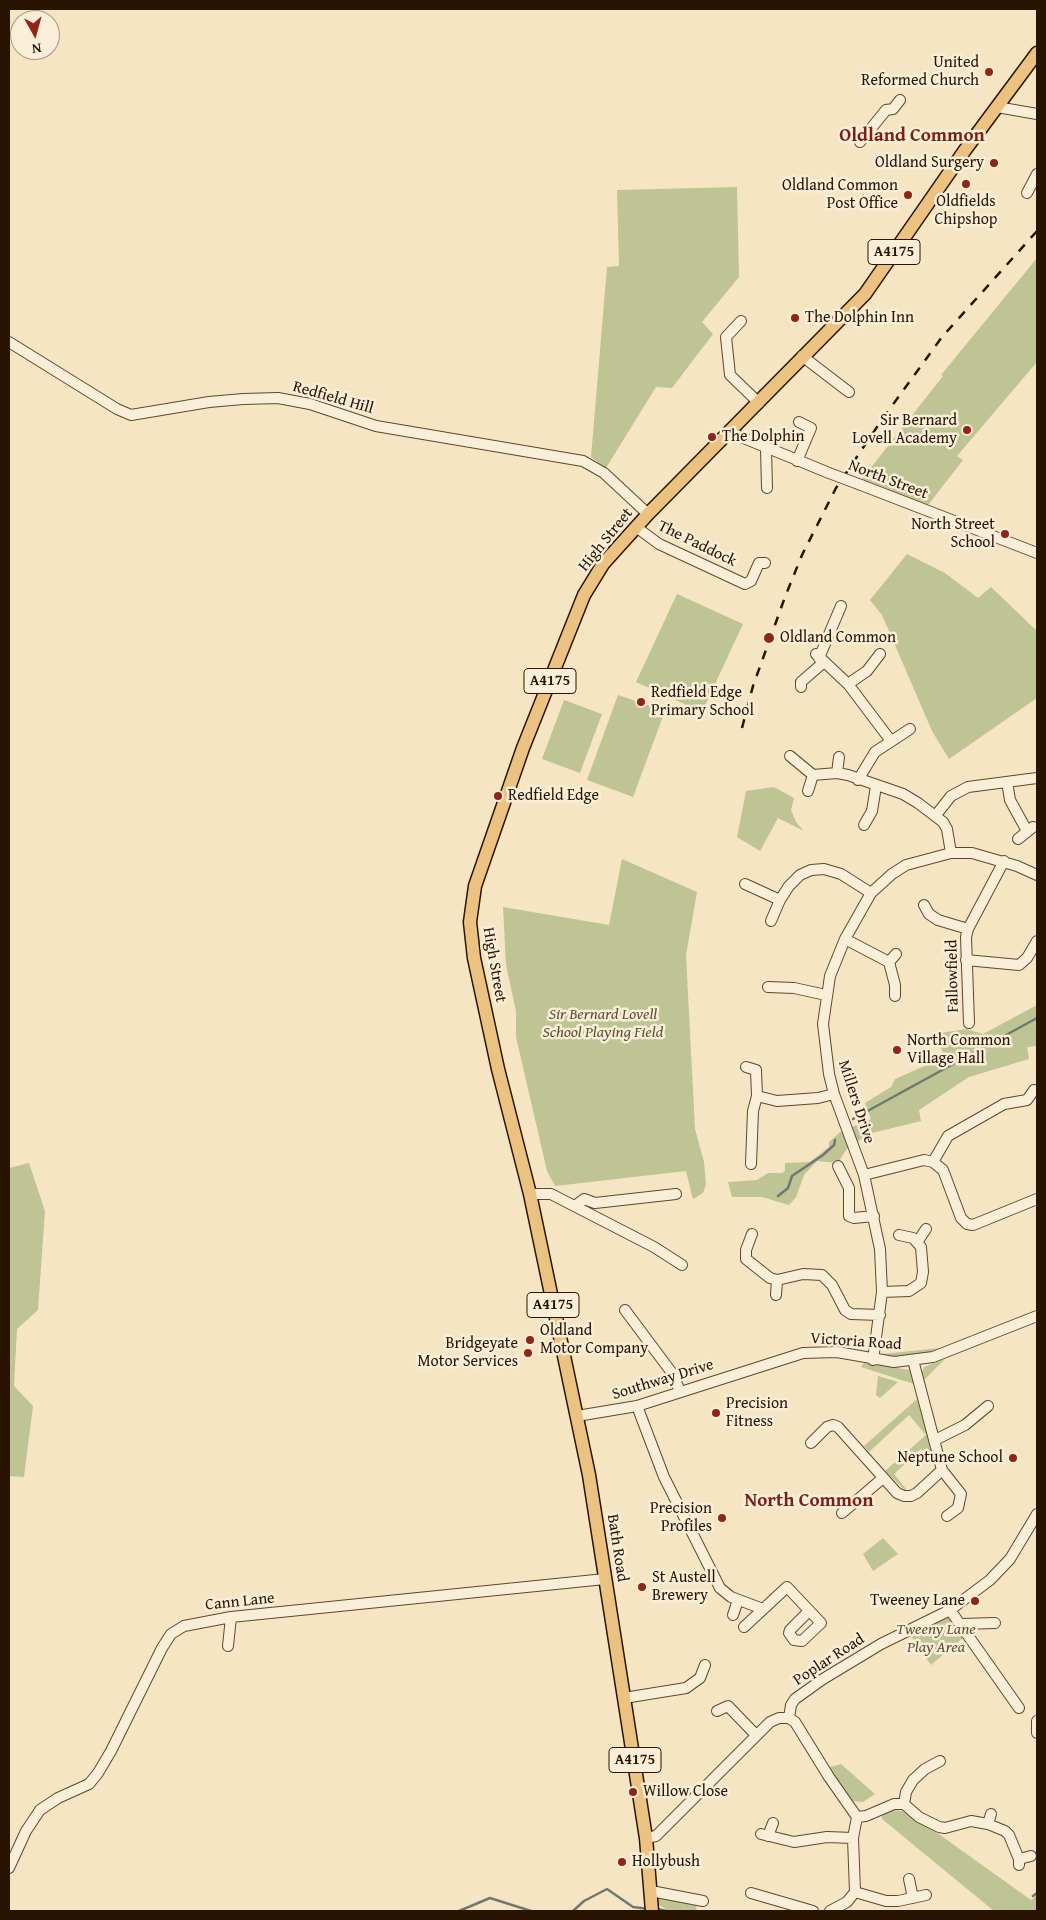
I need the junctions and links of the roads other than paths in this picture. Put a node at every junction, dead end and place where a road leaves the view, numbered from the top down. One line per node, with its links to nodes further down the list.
1 (1037, 54): 3 (main road, High Street / A4175)
2 (900, 100): 5 (street)
3 (997, 107): 4 (street); 10 (main road, High Street / A4175)
4 (1037, 114)
5 (860, 142)
6 (1037, 174): 7 (street)
7 (1027, 193)
8 (741, 321): 12 (street)
9 (9, 342): 18 (street, Redfield Hill)
10 (802, 356): 11 (street); 12 (main road, High Street / A4175)
11 (850, 392)
12 (759, 402): 14 (main road, High Street / A4175)
13 (798, 422): 16 (street)
14 (729, 432): 15 (street, North Street); 18 (main road, High Street / A4175)
15 (766, 448): 16 (street, North Street); 17 (street)
16 (797, 461): 20 (street, North Street, bridge)
17 (767, 488)
18 (648, 514): 19 (main road, High Street / A4175)
19 (636, 527): 21 (street, The Paddock); 66 (main road, High Street / A4175)
20 (1037, 553)
21 (764, 563)
22 (841, 605): 24 (street)
23 (880, 654): 25 (street)
24 (820, 658): 25 (street); 26 (street)
25 (848, 684): 28 (street)
26 (801, 686)
27 (910, 729): 28 (street)
28 (890, 741): 34 (street)
29 (790, 756): 32 (street)
30 (839, 757): 31 (street)
31 (837, 773): 32 (street); 34 (street)
32 (813, 775): 37 (street)
33 (1037, 778): 35 (street)
34 (858, 780): 36 (street)
35 (1006, 782): 38 (street); 40 (street)
36 (876, 786): 38 (street); 39 (street)
37 (808, 791)
38 (936, 815): 41 (street)
39 (864, 825)
40 (1018, 839)
41 (951, 854): 42 (street, Millers Drive); 45 (street, Millers Drive)
42 (1004, 861): 43 (street, Millers Drive); 49 (street, Fallowfield)
43 (1037, 875)
44 (745, 884): 46 (street)
45 (871, 893): 46 (street); 50 (street, Millers Drive)
46 (780, 900): 48 (street)
47 (924, 905): 49 (street, Fallowfield)
48 (771, 921)
49 (968, 929): 52 (street, Fallowfield)
50 (845, 939): 54 (street, Millers Drive); 55 (street)
51 (1036, 948): 52 (street)
52 (966, 960): 56 (street, Fallowfield)
53 (768, 987): 54 (street)
54 (826, 995): 59 (street, Millers Drive)
55 (895, 996)
56 (969, 1023)
57 (746, 1067): 60 (street)
58 (1034, 1090): 62 (street)
59 (834, 1094): 60 (street); 65 (street, Millers Drive)
60 (757, 1096): 61 (street); 63 (street)
61 (749, 1104)
62 (933, 1162): 65 (street); 68 (street)
63 (751, 1164)
64 (838, 1166): 70 (street)
65 (864, 1175): 70 (street, Millers Drive)
66 (530, 1194): 69 (street); 88 (main road, Bath Road / A4175)
67 (676, 1194): 69 (street)
68 (1037, 1199)
69 (575, 1206): 75 (street)
70 (874, 1216): 77 (street, Millers Drive)
71 (926, 1229): 74 (street)
72 (752, 1234): 76 (street)
73 (899, 1235): 74 (street)
74 (918, 1241): 77 (street)
75 (682, 1265)
76 (777, 1280): 78 (street); 80 (street)
77 (882, 1292): 80 (street, Millers Drive)
78 (776, 1295)
79 (624, 1310): 85 (street)
80 (880, 1315): 82 (street, Millers Drive)
81 (1037, 1316): 83 (street, Victoria Road)
82 (873, 1360): 83 (street, Victoria Road); 84 (street, Victoria Road)
83 (914, 1360): 89 (street)
84 (757, 1366): 85 (street, Southway Drive)
85 (680, 1391): 86 (street, Southway Drive)
86 (637, 1406): 88 (street, Southway Drive); 97 (street)
87 (988, 1406): 89 (street)
88 (577, 1416): 96 (main road, Bath Road / A4175)
89 (935, 1440): 91 (street)
90 (811, 1442): 92 (street)
91 (942, 1470): 92 (street); 95 (street)
92 (883, 1478): 93 (street)
93 (842, 1513)
94 (1037, 1514): 99 (street, Poplar Road)
95 (947, 1516)
96 (605, 1578): 102 (street, Cann Lane); 108 (main road, Bath Road / A4175)
97 (738, 1600): 98 (street); 101 (street)
98 (763, 1610): 100 (street); 105 (street)
99 (950, 1610): 104 (street); 111 (street, Poplar Road)
100 (809, 1611)
101 (733, 1615)
102 (231, 1618): 106 (street); 122 (street, Cann Lane)
103 (997, 1623): 104 (street)
104 (962, 1624): 109 (street)
105 (744, 1627)
106 (228, 1646)
107 (706, 1665): 108 (street)
108 (624, 1698): 119 (main road, Bath Road / A4175)
109 (1019, 1708)
110 (717, 1711): 114 (street)
111 (789, 1718): 114 (street); 117 (street)
112 (1037, 1721): 113 (street)
113 (1037, 1733)
114 (756, 1735): 119 (street)
115 (940, 1761): 116 (street)
116 (904, 1804): 117 (street); 121 (street)
117 (857, 1817): 120 (street)
118 (773, 1823): 120 (street)
119 (646, 1838): 128 (main road, Bath Road / A4175)
120 (853, 1838): 124 (street)
121 (1031, 1856)
122 (9, 1868)
123 (909, 1879): 127 (street)
124 (855, 1892): 127 (street); 132 (street)
125 (751, 1893): 130 (street)
126 (926, 1895): 127 (street)
127 (913, 1898)
128 (652, 1901): 129 (street)
129 (702, 1901)
130 (794, 1909): 131 (street)
131 (813, 1911)
132 (830, 1911)

